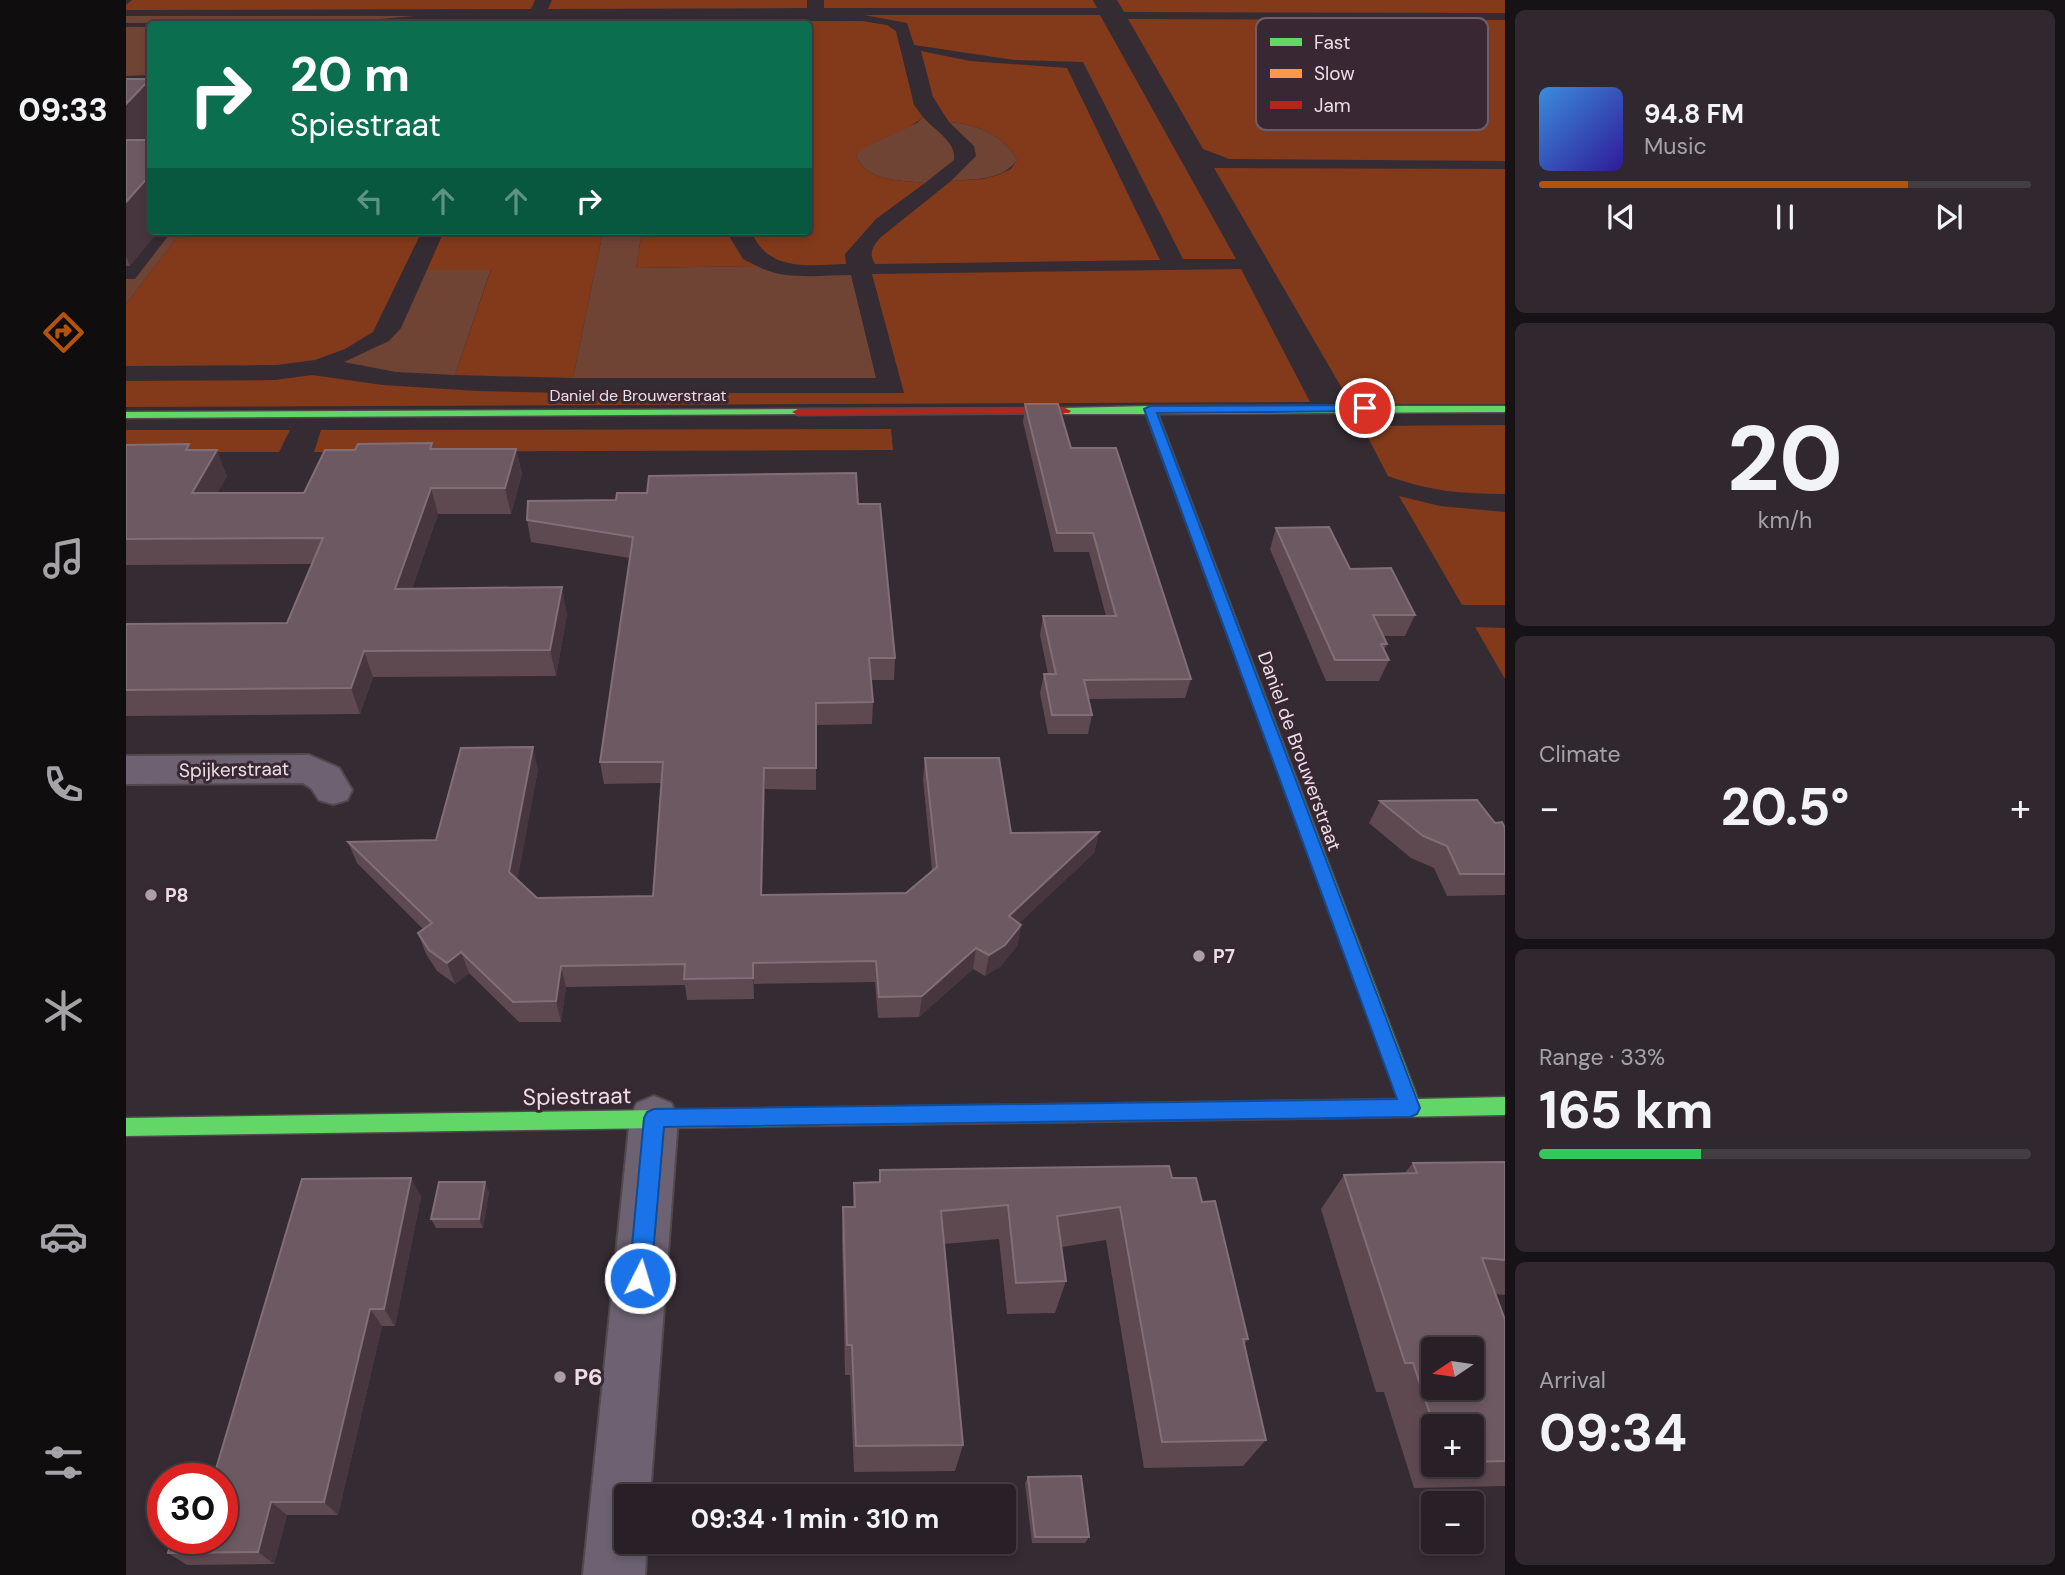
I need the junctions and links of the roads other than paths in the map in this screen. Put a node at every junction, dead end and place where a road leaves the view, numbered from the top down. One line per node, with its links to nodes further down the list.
1 (1150, 409): 2 (street, Daniel de Brouwerstraat); 3 (street, Daniel de Brouwerstraat); 7 (street, Daniel de Brouwerstraat)
2 (1505, 409)
3 (126, 415)
4 (126, 770): 5 (street, Spijkerstraat)
5 (333, 790)
6 (1505, 1106): 7 (street, Spiestraat)
7 (1410, 1108): 8 (street, Spiestraat)
8 (654, 1118): 9 (street, Spiestraat); 10 (street)
9 (126, 1127)
10 (614, 1575)

